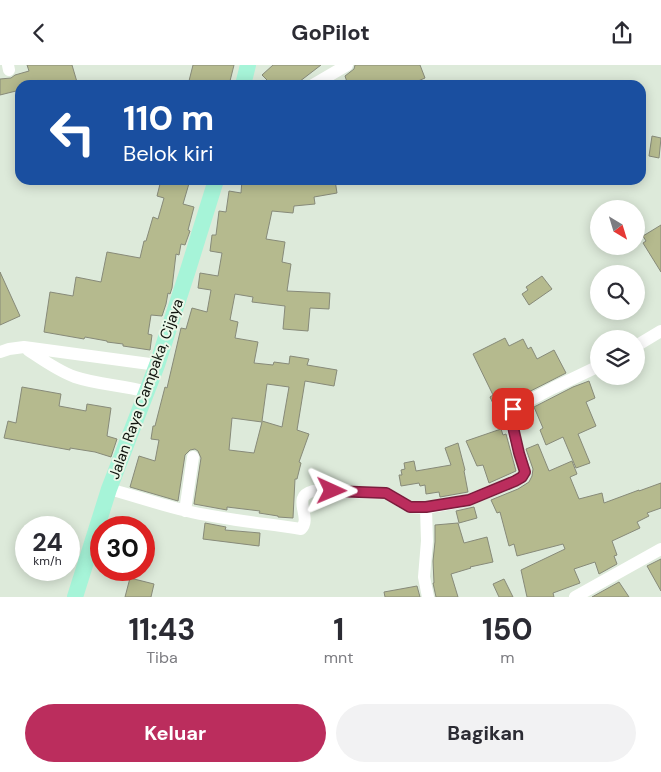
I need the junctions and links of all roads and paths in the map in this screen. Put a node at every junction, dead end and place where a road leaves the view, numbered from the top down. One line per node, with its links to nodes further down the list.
1 (248, 65): 3 (main road)
2 (347, 65): 4 (street)
3 (244, 80)
4 (322, 80)
5 (214, 185): 10 (main road, Jalan Raya Campaka, Cijaya)
6 (661, 331): 7 (street)
7 (645, 341)
8 (24, 347): 9 (street); 10 (street); 12 (street)
9 (0, 351)
10 (157, 365): 12 (main road, Jalan Raya Campaka, Cijaya)
11 (590, 370): 15 (street)
12 (147, 392): 14 (main road, Jalan Raya Campaka, Cijaya)
13 (193, 457): 16 (street)
14 (109, 489): 16 (street); 18 (main road, Jalan Raya Campaka, Cijaya)
15 (426, 507): 16 (street); 19 (street)
16 (185, 511)
17 (661, 549): 20 (street)
18 (75, 597)
19 (428, 597)
20 (575, 597)

